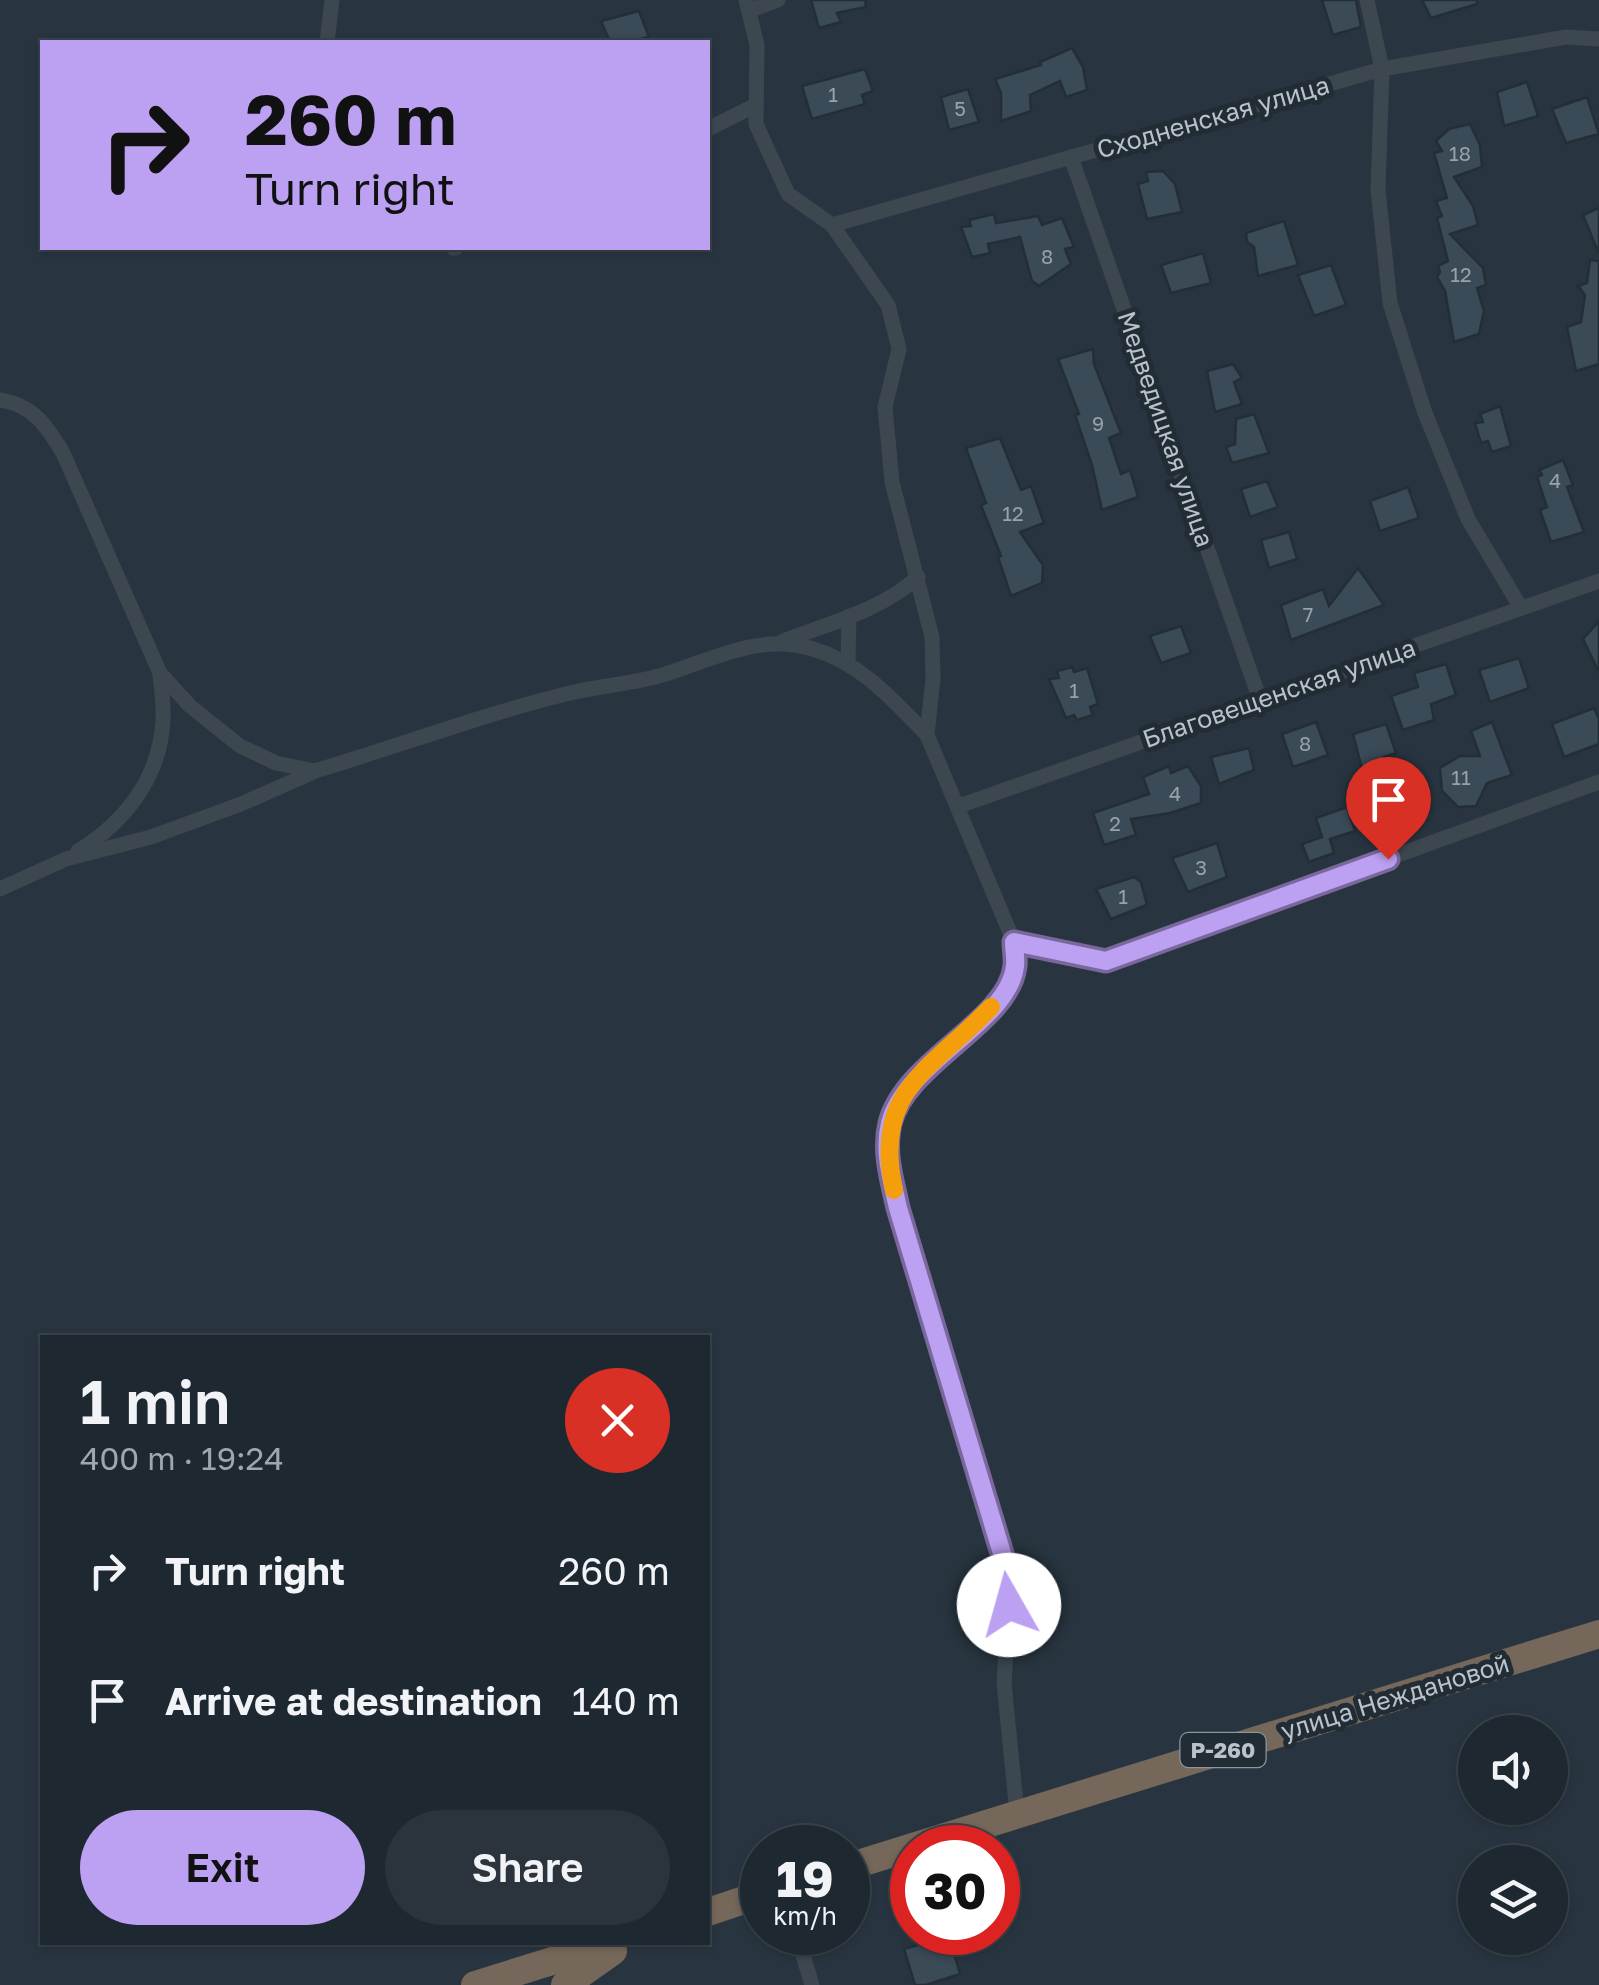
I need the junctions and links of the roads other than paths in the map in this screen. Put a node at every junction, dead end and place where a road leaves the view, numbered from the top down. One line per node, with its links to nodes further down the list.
1 (332, 0): 6 (street)
2 (778, 0): 4 (street)
3 (1366, 0): 7 (street)
4 (748, 6): 8 (street)
5 (1599, 39): 7 (street, Сходненская улица)
6 (327, 40)
7 (1382, 69): 10 (street, Сходненская улица); 15 (street)
8 (756, 105): 9 (street); 11 (street)
9 (710, 128)
10 (1071, 157): 11 (street, Сходненская улица); 20 (street, Медведицкая улица)
11 (832, 225): 13 (street)
12 (0, 400): 19 (street)
13 (918, 577): 16 (street); 21 (street)
14 (1599, 581): 15 (street, Благовещенская улица)
15 (1522, 608): 20 (street, Благовещенская улица)
16 (849, 616): 17 (street); 18 (street)
17 (780, 642): 18 (street); 22 (street)
18 (848, 663): 21 (street)
19 (160, 673): 22 (street); 25 (street)
20 (1260, 700): 24 (street, Благовещенская улица)
21 (926, 735): 24 (street)
22 (315, 772): 25 (street)
23 (1599, 782): 27 (street)
24 (959, 806): 27 (street)
25 (66, 859): 26 (street)
26 (0, 888)
27 (1014, 942): 29 (street)
28 (1599, 1634): 29 (highway, улица Неждановой / Р-260)
29 (1017, 1814): 30 (highway, улица Неждановой / Р-260)
30 (870, 1860)
31 (740, 1901): 32 (highway)
32 (710, 1911)
33 (604, 1945): 36 (highway)
34 (624, 1945): 37 (highway)
35 (803, 1955): 38 (street)
36 (475, 1985)
37 (565, 1985)
38 (812, 1985)

